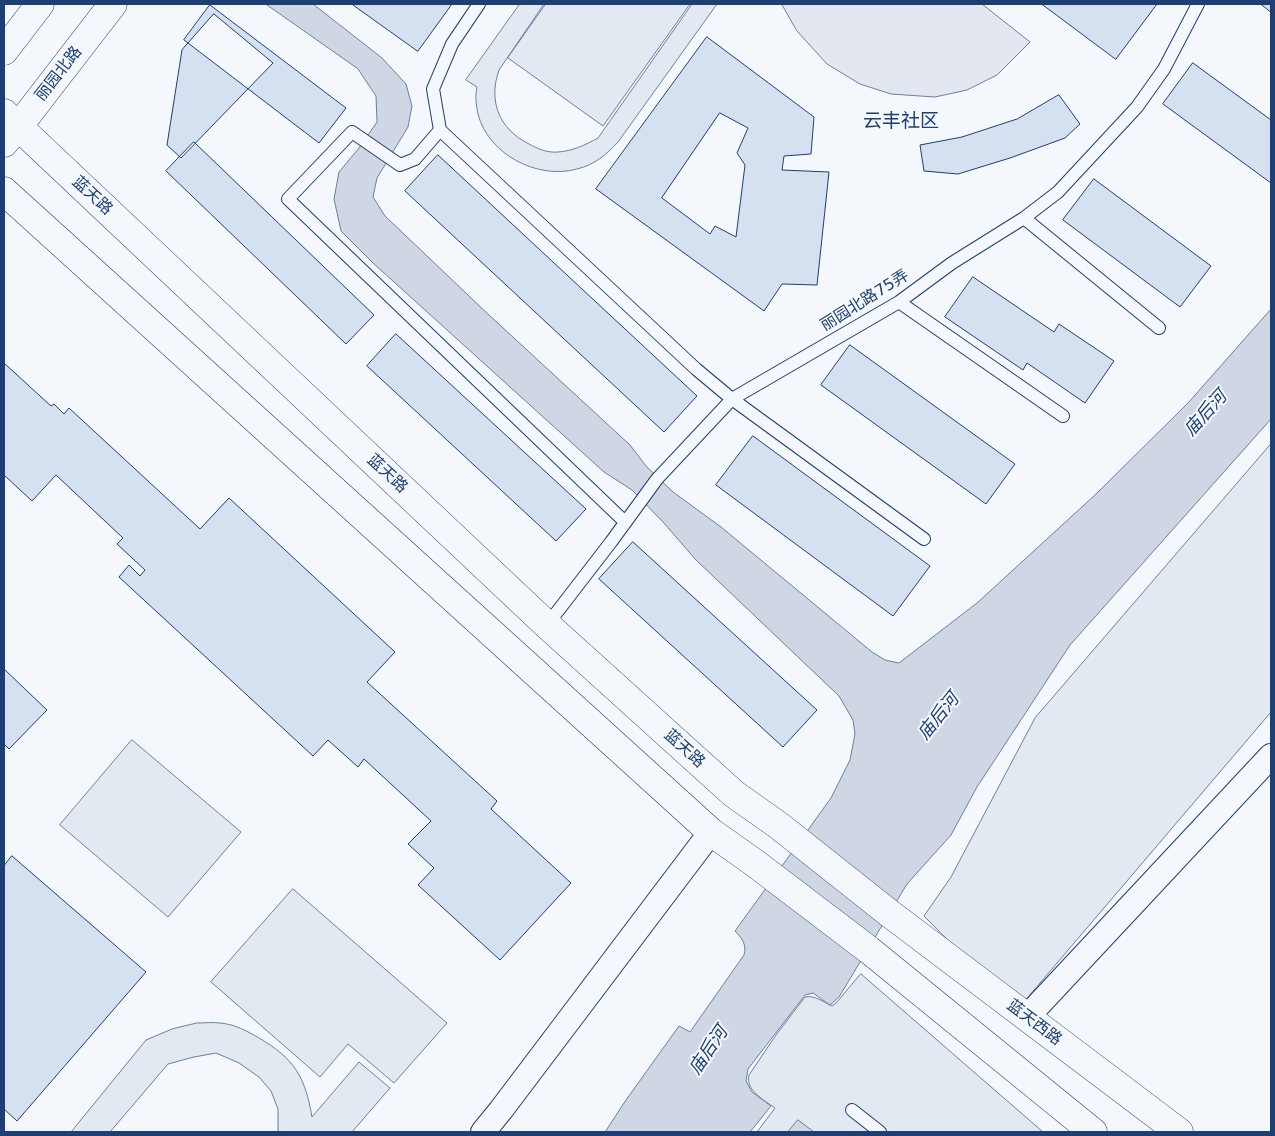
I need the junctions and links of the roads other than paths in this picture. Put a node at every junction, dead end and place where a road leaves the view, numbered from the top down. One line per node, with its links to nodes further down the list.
1 (40, 4): 5 (street)
2 (113, 4): 6 (street, 丽园北路)
3 (479, 4): 7 (lane)
4 (1198, 4): 9 (lane, 丽园北路75弄)
5 (4, 51)
6 (8, 128): 16 (street, 蓝天路)
7 (440, 130): 12 (lane); 14 (lane)
8 (4, 191): 18 (street)
9 (1024, 218): 10 (lane, 丽园北路75弄); 11 (lane)
10 (898, 302): 12 (lane, 丽园北路75弄); 13 (lane)
11 (1159, 328)
12 (732, 399): 14 (lane, 丽园北路75弄); 15 (lane)
13 (1063, 416)
14 (625, 522): 16 (lane, 丽园北路75弄)
15 (924, 539)
16 (547, 624): 19 (street, 蓝天路)
17 (1271, 756): 20 (street)
18 (710, 832): 22 (street); 23 (street)
19 (889, 913): 20 (street, 蓝天西路)
20 (1027, 1017): 25 (street, 蓝天西路)
21 (852, 1110): 24 (lane)
22 (1085, 1130)
23 (482, 1132)
24 (880, 1132)
25 (1179, 1132)

